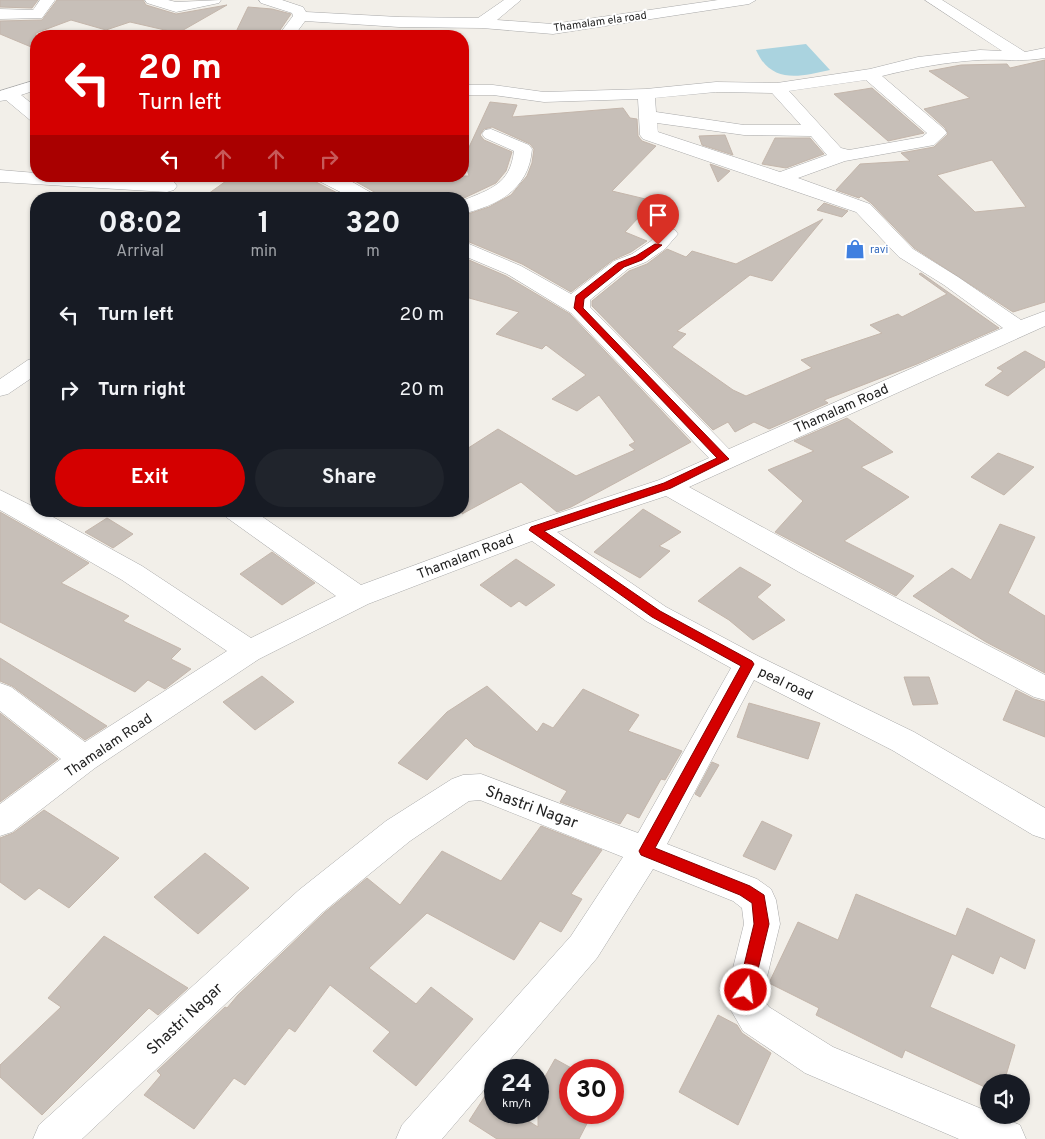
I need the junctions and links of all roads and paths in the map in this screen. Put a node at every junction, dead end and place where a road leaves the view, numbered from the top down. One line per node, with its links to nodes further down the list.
1 (48, 0): 9 (street)
2 (152, 0): 3 (street)
3 (214, 0)
4 (266, 0): 10 (street)
5 (514, 0): 11 (street)
6 (749, 0): 11 (street, Thamalam ela road)
7 (932, 0): 15 (street)
8 (0, 14): 9 (street)
9 (37, 15): 12 (street)
10 (301, 16): 11 (street, Thamalam ela road); 13 (street)
11 (482, 23)
12 (33, 30)
13 (290, 30)
14 (1045, 53): 15 (street)
15 (1024, 57): 16 (street); 17 (street)
16 (1045, 67)
17 (870, 74): 19 (street); 27 (street)
18 (30, 86): 22 (street)
19 (777, 88): 21 (street); 25 (street)
20 (469, 90): 21 (street)
21 (646, 94): 24 (street)
22 (4, 95): 23 (street)
23 (30, 112)
24 (647, 116): 25 (street); 30 (street)
25 (816, 130): 27 (street)
26 (491, 134): 35 (street)
27 (841, 156): 30 (street)
28 (0, 176): 29 (street)
29 (30, 178)
30 (780, 178): 40 (street)
31 (91, 182): 33 (street)
32 (339, 182): 34 (street)
33 (166, 187)
34 (356, 192)
35 (469, 205)
36 (668, 234): 38 (street)
37 (469, 250): 38 (street)
38 (579, 308): 43 (street)
39 (1045, 318): 40 (street, Thamalam Road)
40 (1020, 330): 43 (street, Thamalam Road)
41 (30, 369): 42 (street)
42 (0, 389)
43 (724, 459): 44 (street, Thamalam Road)
44 (668, 486): 49 (street, Thamalam Road); 53 (street)
45 (0, 499): 46 (street)
46 (30, 516)
47 (32, 517): 51 (street)
48 (244, 517): 50 (street)
49 (534, 530): 50 (street, Thamalam Road); 52 (street, peal road)
50 (358, 597): 51 (street, Thamalam Road)
51 (249, 652): 55 (street, Thamalam Road)
52 (748, 664): 57 (street, peal road); 58 (street)
53 (1045, 689)
54 (0, 695): 55 (street)
55 (84, 759): 56 (street, Thamalam Road)
56 (0, 822)
57 (1045, 825)
58 (646, 851): 59 (street, Shastri Nagar); 60 (street); 61 (street, Shastri Nagar)
59 (53, 1139)
60 (416, 1139)
61 (1006, 1139)

